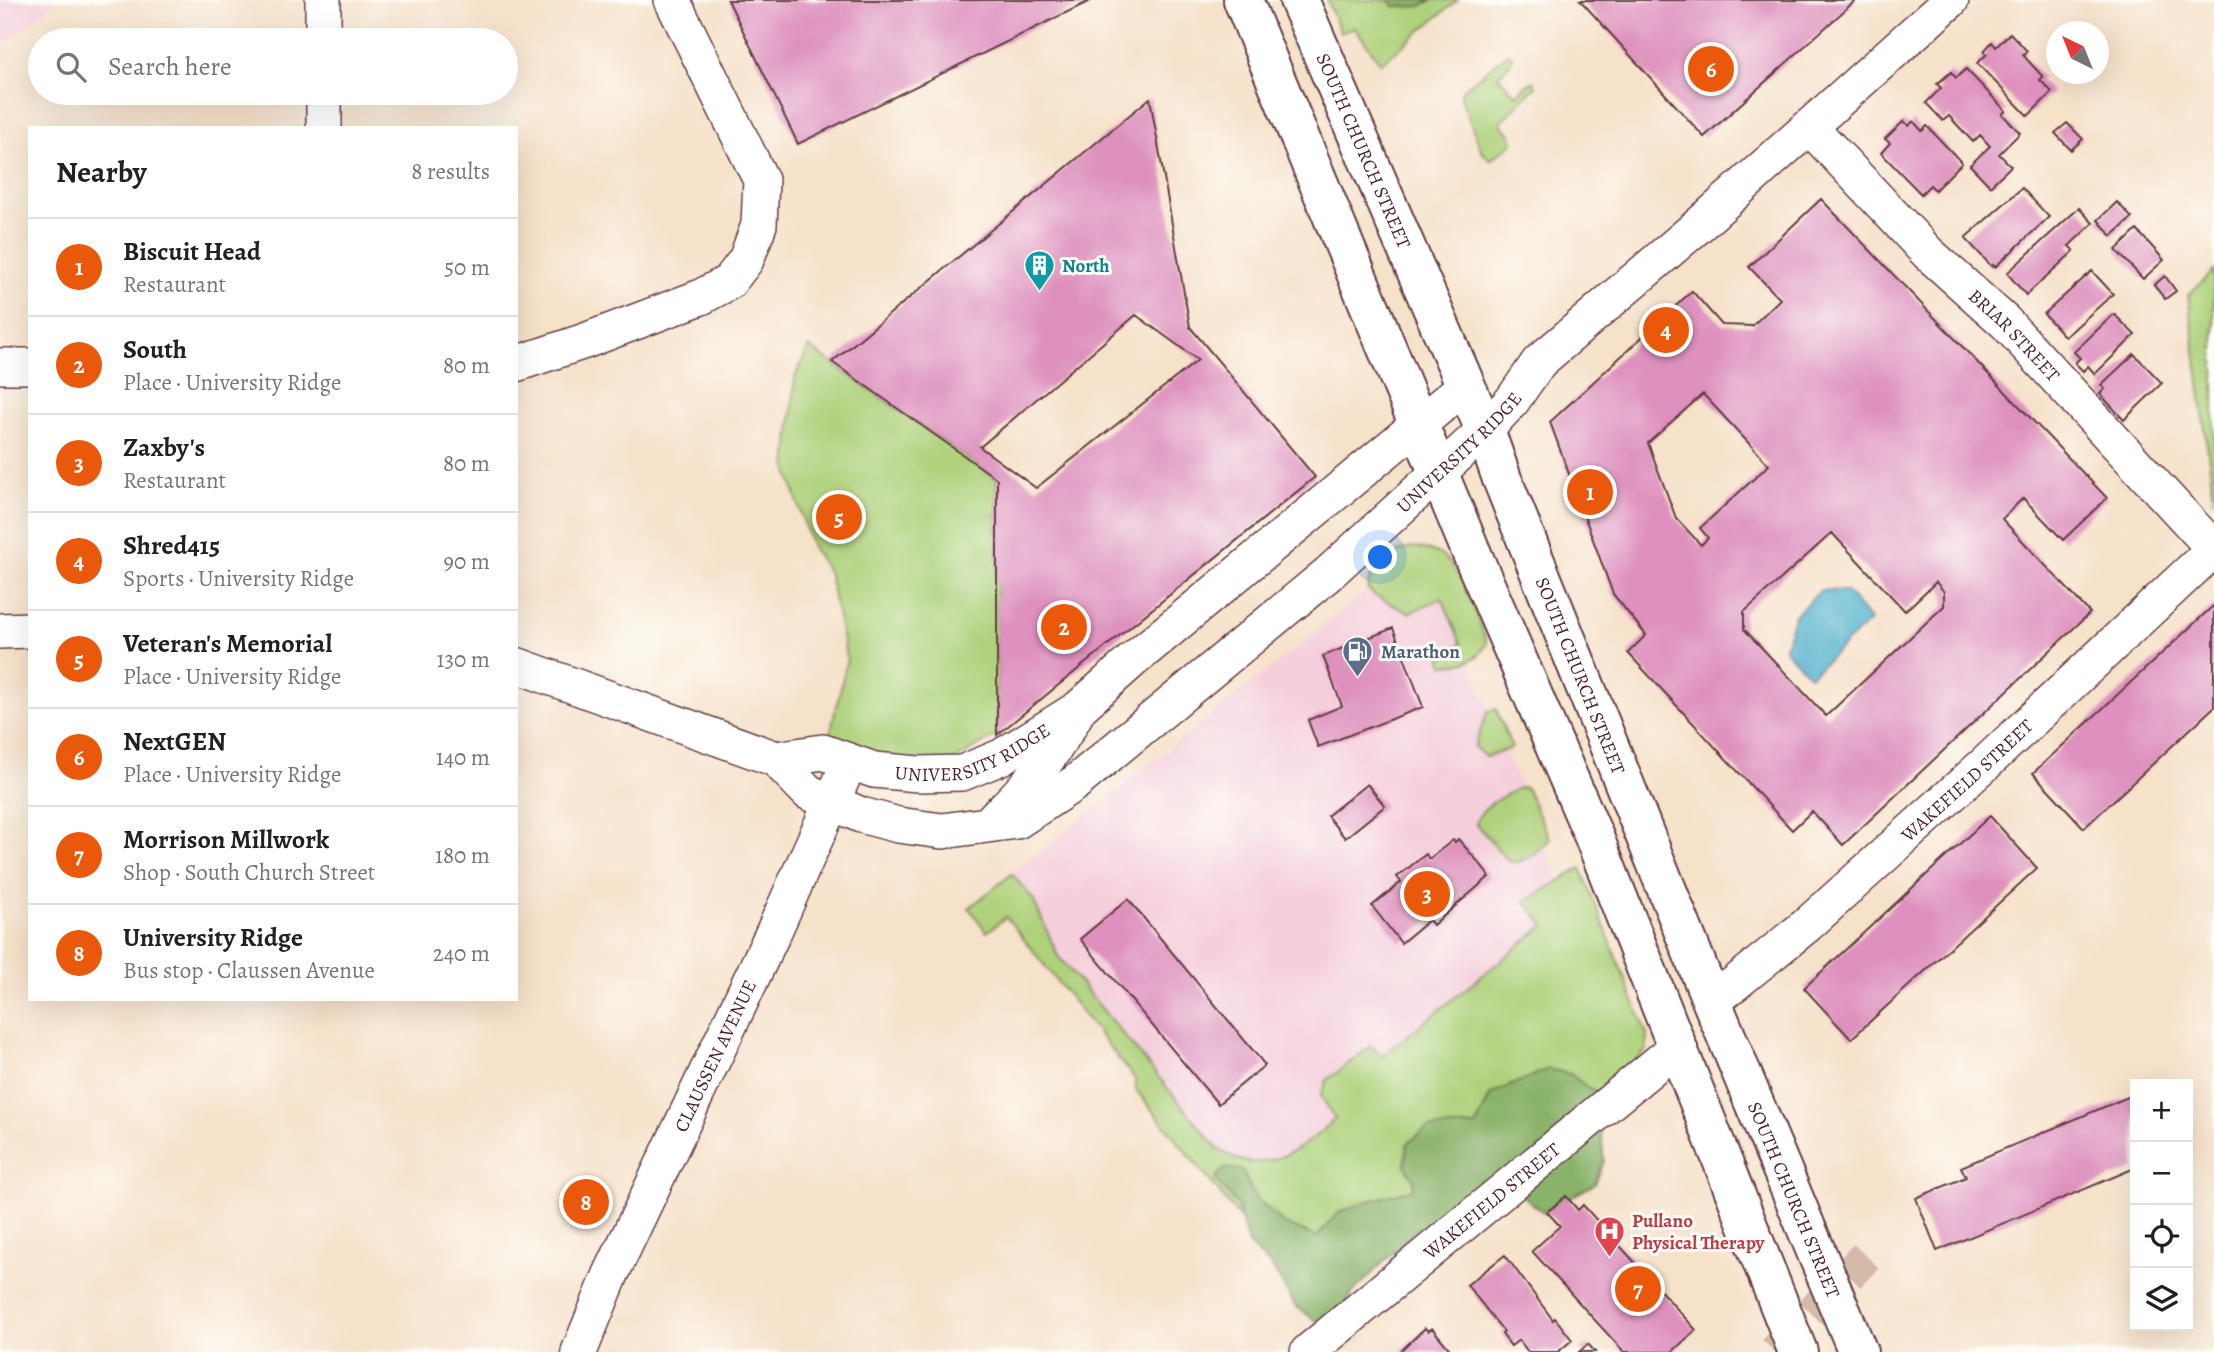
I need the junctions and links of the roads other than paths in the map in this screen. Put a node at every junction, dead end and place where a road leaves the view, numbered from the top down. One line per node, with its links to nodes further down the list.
1 (323, 0): 6 (street)
2 (671, 0): 10 (street)
3 (1243, 0): 14 (main road)
4 (1299, 0): 13 (main road, SOUTH CHURCH STREET)
5 (1951, 0): 9 (street, UNIVERSITY RIDGE)
6 (323, 28)
7 (324, 105): 8 (street)
8 (324, 126)
9 (1810, 127): 15 (street, UNIVERSITY RIDGE); 17 (street, BRIAR STREET)
10 (518, 363)
11 (0, 366): 12 (street)
12 (28, 366)
13 (1465, 386): 14 (street, UNIVERSITY RIDGE); 15 (main road, SOUTH CHURCH STREET)
14 (1420, 425): 16 (main road); 21 (street, UNIVERSITY RIDGE)
15 (1485, 430): 16 (street, UNIVERSITY RIDGE); 26 (main road, SOUTH CHURCH STREET)
16 (1438, 473): 25 (street, UNIVERSITY RIDGE); 27 (main road)
17 (2214, 549): 26 (street, WAKEFIELD STREET)
18 (28, 630): 19 (street)
19 (0, 631)
20 (518, 666): 22 (street, UNIVERSITY RIDGE)
21 (1079, 708): 23 (street, UNIVERSITY RIDGE); 25 (street)
22 (776, 759): 23 (street, UNIVERSITY RIDGE); 24 (street, UNIVERSITY RIDGE)
23 (850, 762): 24 (street, CLAUSSEN AVENUE)
24 (832, 802): 25 (street, UNIVERSITY RIDGE); 28 (street, CLAUSSEN AVENUE)
25 (985, 826)
26 (1712, 1002): 31 (main road, SOUTH CHURCH STREET)
27 (1676, 1048): 29 (street, WAKEFIELD STREET); 30 (main road)
28 (579, 1352)
29 (1308, 1352)
30 (1798, 1352)
31 (1858, 1352)

